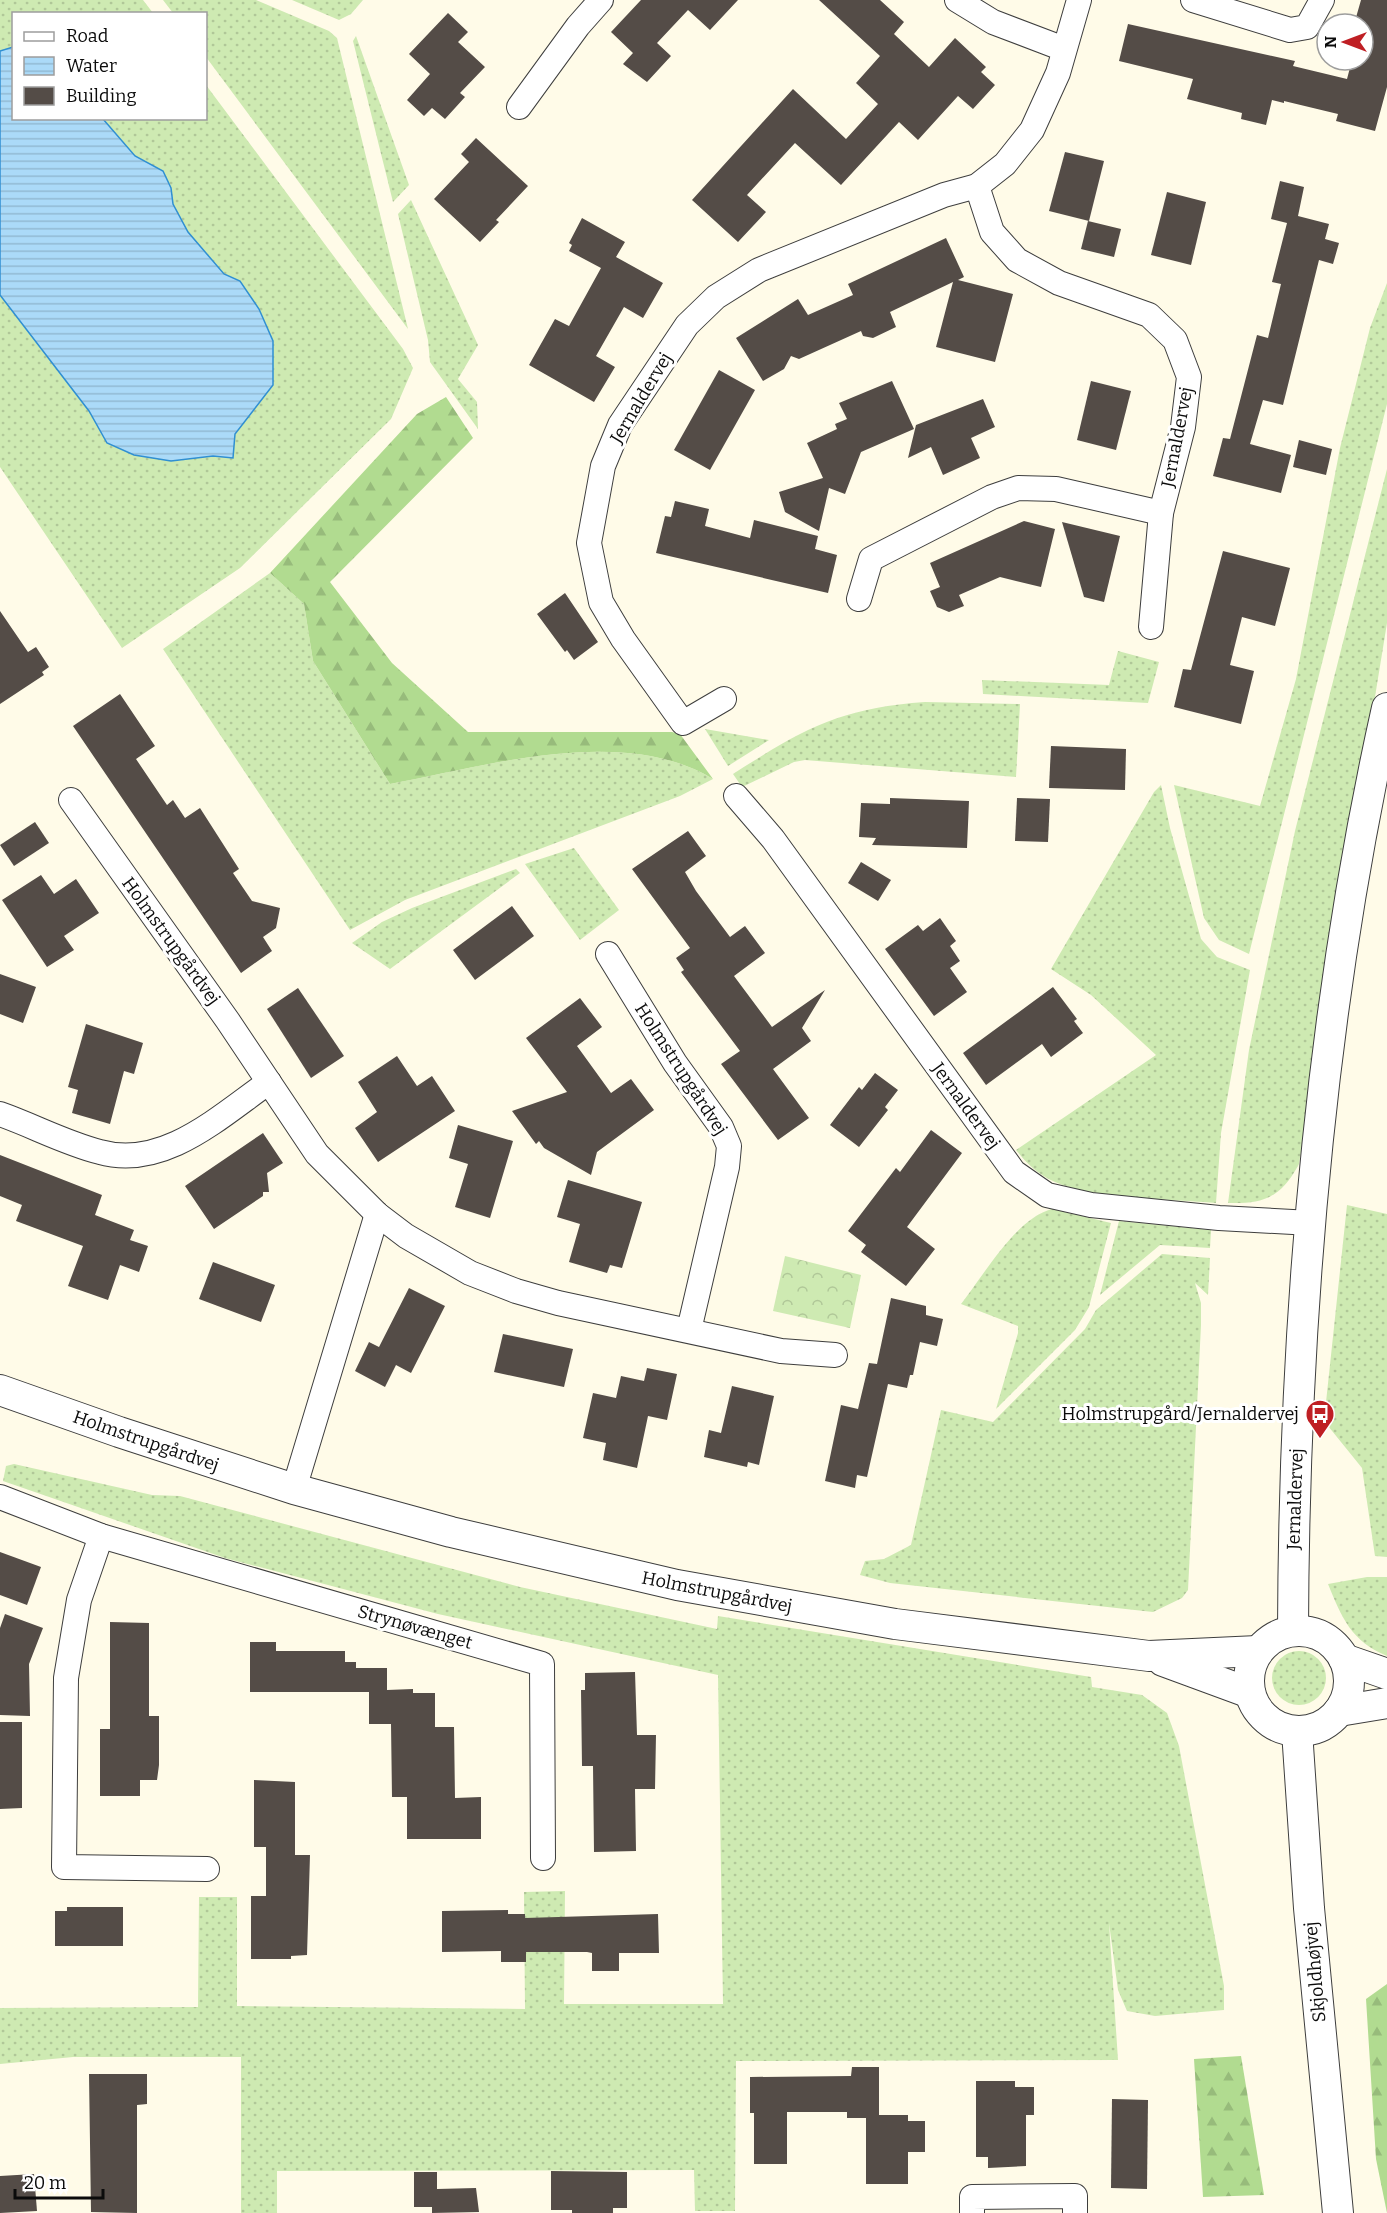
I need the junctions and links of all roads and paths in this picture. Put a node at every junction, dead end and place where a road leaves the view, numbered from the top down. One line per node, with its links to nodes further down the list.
1 (601, 0): 7 (street)
2 (957, 0): 6 (street)
3 (1079, 0): 6 (street, Jernaldervej)
4 (1192, 0): 5 (street)
5 (1323, 0)
6 (1064, 49): 8 (street, Jernaldervej)
7 (519, 107)
8 (977, 186): 9 (street, Jernaldervej); 12 (street, Jernaldervej)
9 (1161, 513): 10 (street, Jernaldervej); 11 (street, Jernaldervej)
10 (859, 599)
11 (1151, 627)
12 (724, 699)
13 (1387, 708): 14 (street, Jernaldervej)
14 (1378, 786): 21 (street, Jernaldervej)
15 (736, 795): 21 (street, Jernaldervej)
16 (71, 800): 18 (street, Holmstrupgårdvej)
17 (608, 954): 22 (street, Holmstrupgårdvej)
18 (269, 1082): 19 (street); 20 (street, Holmstrupgårdvej)
19 (0, 1114)
20 (377, 1214): 22 (street, Holmstrupgårdvej); 25 (street)
21 (1311, 1224): 28 (street, Jernaldervej)
22 (689, 1330): 23 (street, Holmstrupgårdvej)
23 (835, 1355)
24 (0, 1390): 25 (street, Holmstrupgårdvej)
25 (294, 1489): 30 (street, Holmstrupgårdvej)
26 (0, 1497): 27 (street, Strynøvænget)
27 (101, 1536): 37 (street, Strynøvænget); 38 (street)
28 (1293, 1631): 29 (street); 31 (street)
29 (1258, 1651): 30 (street, Holmstrupgårdvej); 33 (street)
30 (1149, 1656): 33 (street, Holmstrupgårdvej)
31 (1344, 1659): 32 (street); 35 (street)
32 (1387, 1674)
33 (1250, 1693): 36 (street)
34 (1387, 1703): 35 (street)
35 (1339, 1711): 36 (street)
36 (1297, 1731): 41 (street, Skjoldhøjvej)
37 (543, 1858)
38 (207, 1869)
39 (972, 2213): 40 (street)
40 (1075, 2213)
41 (1338, 2213)

